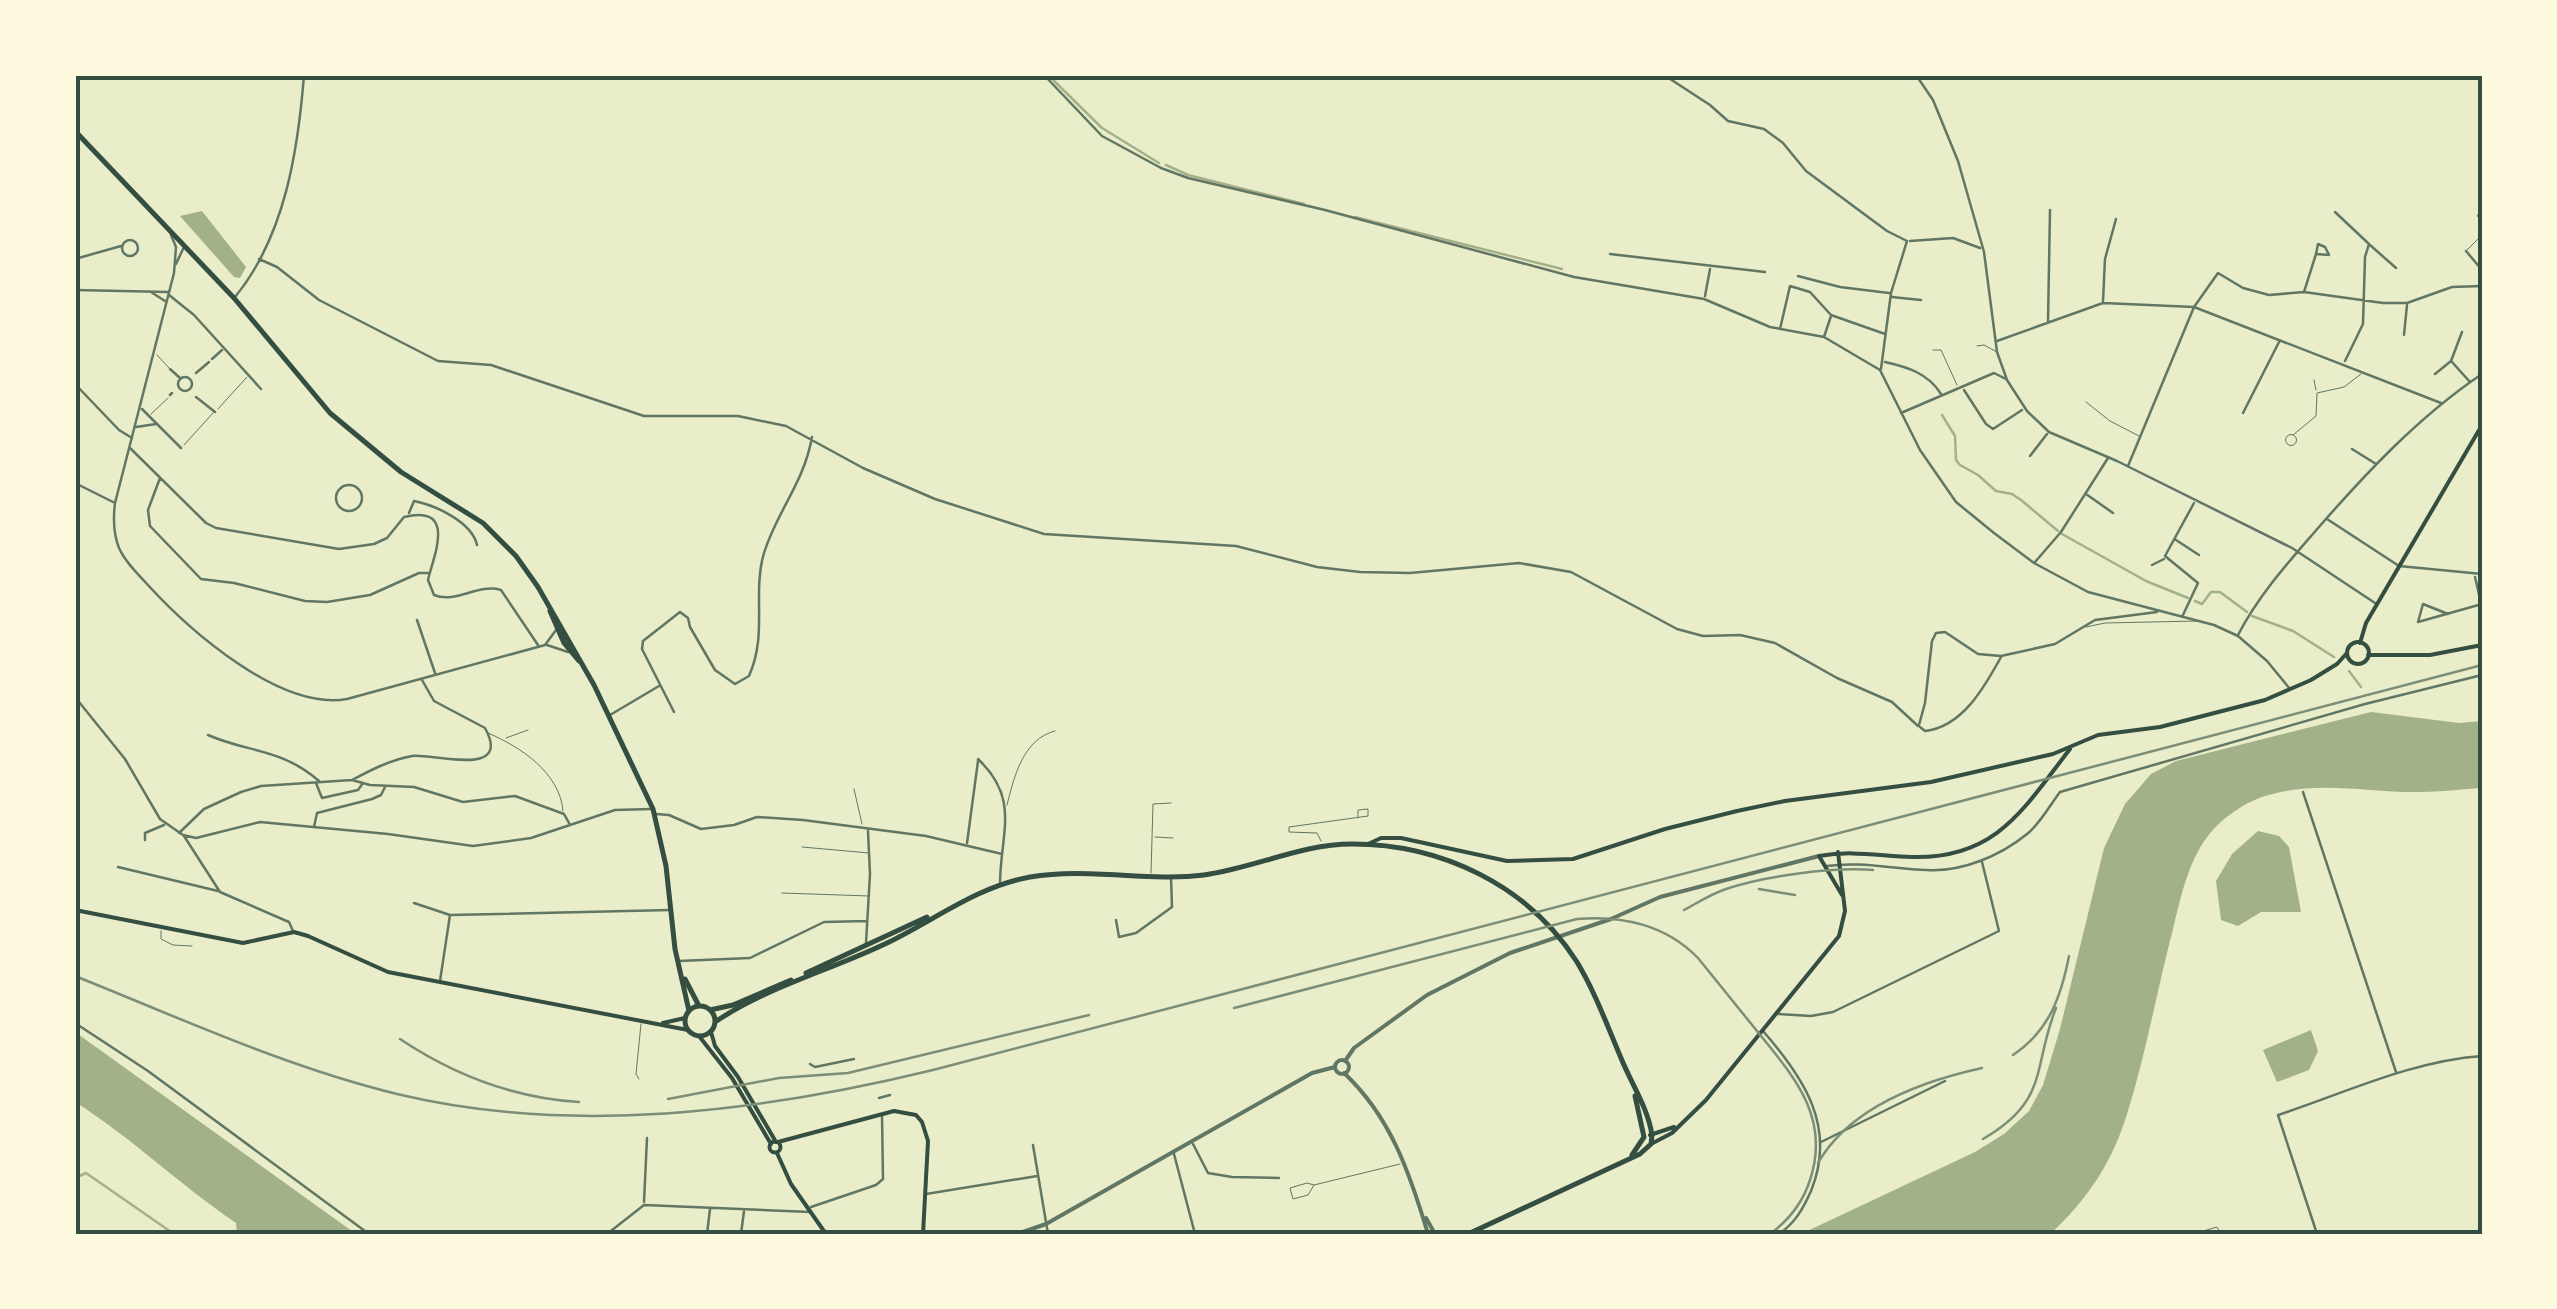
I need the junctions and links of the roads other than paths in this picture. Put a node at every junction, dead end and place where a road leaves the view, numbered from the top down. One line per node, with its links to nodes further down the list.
1 (304, 75): 23 (street)
2 (1044, 75): 37 (street)
3 (1664, 75): 12 (street)
4 (1916, 75): 16 (street)
5 (75, 131): 14 (main road)
6 (2482, 209): 10 (lane)
7 (2050, 210): 45 (street)
8 (2334, 212): 13 (street)
9 (2116, 219): 41 (street)
10 (2482, 220)
11 (2482, 235): 17 (lane)
12 (1907, 241): 16 (street); 35 (street)
13 (2369, 244): 26 (street); 39 (street)
14 (179, 245): 20 (street); 21 (main road); 24 (street)
15 (122, 246): 22 (street)
16 (1981, 248): 52 (street)
17 (2466, 252): 27 (street)
18 (1610, 254): 25 (street)
19 (2316, 254): 33 (street)
20 (183, 255): 21 (street); 24 (street)
21 (194, 255): 36 (main road)
22 (75, 259)
23 (259, 259): 36 (street); 95 (street)
24 (176, 265): 34 (street)
25 (1711, 268): 28 (street); 37 (street)
26 (2396, 268)
27 (2482, 270)
28 (1765, 272)
29 (1798, 276): 35 (street)
30 (2482, 286): 42 (street)
31 (75, 290): 32 (street)
32 (149, 292): 34 (street); 40 (street)
33 (2304, 292): 39 (street); 43 (street)
34 (169, 293): 40 (street); 56 (street)
35 (1890, 295): 38 (street); 48 (street)
36 (234, 298): 128 (main road)
37 (1704, 299): 46 (street)
38 (1921, 300)
39 (2365, 300): 42 (street); 62 (street)
40 (167, 302): 59 (street)
41 (2103, 303): 43 (street); 45 (street)
42 (2407, 303): 49 (street)
43 (2194, 307): 53 (street); 94 (street)
44 (1831, 314): 46 (street); 48 (street); 50 (street)
45 (2048, 322): 52 (street)
46 (1780, 330): 50 (street)
47 (2462, 332): 60 (street)
48 (1886, 334): 61 (street)
49 (2404, 334)
50 (1824, 338): 64 (street)
51 (1980, 339): 54 (lane)
52 (1996, 341): 58 (street)
53 (2279, 341): 62 (street); 87 (street)
54 (1982, 345): 55 (lane); 58 (lane)
55 (1977, 346)
56 (224, 348): 68 (street); 69 (street)
57 (1933, 350): 75 (lane)
58 (1997, 352): 71 (street)
59 (154, 354): 63 (lane); 83 (street)
60 (2451, 361): 66 (street); 73 (street)
61 (1884, 362): 64 (street); 80 (street)
62 (2344, 364): 65 (street)
63 (170, 369): 70 (street)
64 (1880, 370): 86 (street)
65 (2364, 372): 79 (lane); 82 (street)
66 (2435, 374)
67 (2482, 374): 73 (street)
68 (249, 375): 76 (street); 85 (lane)
69 (192, 376): 70 (street); 78 (street)
70 (180, 378): 77 (street)
71 (2006, 380): 75 (street); 92 (street)
72 (2314, 380): 79 (lane)
73 (2470, 382): 82 (street)
74 (75, 384): 96 (street)
75 (1960, 388): 80 (street); 84 (street)
76 (261, 389)
77 (174, 392): 78 (street); 88 (lane)
78 (193, 393): 85 (street)
79 (2316, 393): 93 (lane)
80 (1941, 395): 86 (street)
81 (2086, 402): 94 (lane)
82 (2441, 403): 104 (street)
83 (140, 408): 88 (street); 90 (street)
84 (2022, 410)
85 (214, 412): 98 (lane)
86 (1900, 413): 122 (street)
87 (2243, 413)
88 (149, 415): 89 (street)
89 (158, 424): 90 (street); 98 (street)
90 (136, 427): 96 (street)
91 (2482, 428): 124 (main road)
92 (2048, 432): 100 (street); 102 (street)
93 (2293, 435)
94 (2139, 436): 105 (street)
95 (812, 437): 152 (street); 157 (street)
96 (132, 438): 97 (street)
97 (130, 448): 101 (street); 103 (street)
98 (181, 448)
99 (2352, 448): 104 (street)
100 (2030, 456)
101 (140, 457): 103 (street); 106 (street)
102 (2108, 458): 105 (street); 111 (street)
103 (126, 462): 109 (street)
104 (2377, 465): 116 (street)
105 (2128, 468): 112 (street)
106 (161, 477): 115 (street); 125 (street)
107 (75, 482): 110 (street)
108 (353, 485): 108 (street)
109 (118, 492): 110 (street); 113 (street)
110 (101, 493): 113 (street)
111 (2085, 493): 114 (street); 122 (street)
112 (2195, 502): 117 (street); 119 (street)
113 (115, 503): 151 (street)
114 (2113, 513)
115 (409, 515): 118 (street); 125 (street)
116 (2326, 518): 119 (street); 124 (street)
117 (2175, 540): 120 (street); 121 (street)
118 (477, 544)
119 (2298, 551): 129 (street); 138 (street)
120 (2199, 555)
121 (2165, 559): 123 (street); 133 (street)
122 (2034, 563): 131 (street)
123 (2152, 566)
124 (2400, 566): 127 (street); 129 (main road)
125 (429, 573): 141 (street)
126 (2482, 574): 127 (street)
127 (2475, 576): 130 (street)
128 (547, 602): 136 (main road); 143 (main road)
129 (2377, 604): 140 (main road)
130 (2482, 604): 132 (street)
131 (2158, 612): 133 (street); 137 (street)
132 (2448, 614): 132 (street)
133 (2181, 618): 135 (street)
134 (417, 620): 149 (street)
135 (2198, 622): 137 (lane); 138 (street)
136 (557, 629): 139 (street); 143 (main road)
137 (2073, 632): 146 (street)
138 (2238, 636): 153 (street)
139 (547, 643): 141 (street); 143 (street)
140 (2360, 643): 144 (main road); 145 (main road)
141 (539, 646): 149 (street)
142 (2482, 646): 145 (main road)
143 (567, 648): 156 (main road)
144 (2347, 652): 147 (main road); 148 (main road)
145 (2368, 655): 147 (main road)
146 (2001, 656): 157 (street); 157 (street)
147 (2352, 662): 148 (main road)
148 (2337, 664): 153 (main road)
149 (436, 674): 151 (street)
150 (2482, 675): 197 (street)
151 (422, 679): 159 (street)
152 (661, 685): 155 (street); 156 (street)
153 (2291, 690): 163 (main road)
154 (75, 696): 181 (street)
155 (674, 712)
156 (610, 715): 178 (main road)
157 (1918, 726)
158 (528, 730): 162 (lane)
159 (488, 732): 162 (lane); 167 (street)
160 (1055, 732): 177 (lane)
161 (208, 735): 165 (street)
162 (503, 738): 179 (lane)
163 (2071, 747): 164 (main road); 166 (main road)
164 (2050, 754): 166 (main road); 190 (main road)
165 (302, 767): 169 (street); 170 (street)
166 (2052, 770): 193 (main road)
167 (362, 775): 168 (street); 172 (street)
168 (352, 780): 170 (street); 171 (street)
169 (307, 782): 170 (street); 185 (street)
170 (318, 782): 171 (street)
171 (363, 784): 172 (street)
172 (370, 785): 173 (street)
173 (385, 786): 179 (street); 183 (street)
174 (854, 788): 184 (lane)
175 (2303, 792): 241 (street)
176 (1171, 803): 186 (lane)
177 (1008, 805): 189 (street); 195 (street)
178 (654, 812): 182 (street); 184 (street); 210 (main road)
179 (564, 814): 182 (street)
180 (1358, 817): 191 (lane)
181 (166, 824): 185 (street); 188 (street)
182 (570, 824): 183 (street)
183 (314, 827): 185 (street)
184 (866, 829): 189 (street); 194 (street)
185 (181, 834): 204 (street)
186 (1152, 837): 187 (lane); 201 (lane)
187 (1173, 838)
188 (145, 840)
189 (966, 844): 195 (street)
190 (1365, 845): 191 (main road); 239 (main road)
191 (1322, 846): 202 (main road)
192 (802, 847): 194 (lane)
193 (1838, 852): 196 (main road); 198 (main road)
194 (869, 853): 206 (street)
195 (1002, 854): 203 (street)
196 (1819, 856): 200 (main road); 236 (street)
197 (1982, 861): 198 (street); 224 (street)
198 (1839, 864): 200 (street); 207 (main road)
199 (118, 866): 204 (street)
200 (1827, 866): 207 (main road)
201 (1151, 876): 202 (main road); 203 (main road)
202 (1171, 877): 213 (street)
203 (1000, 884): 211 (main road)
204 (220, 892): 216 (street)
205 (782, 892): 206 (lane)
206 (870, 896): 214 (street)
207 (1844, 899): 224 (main road)
208 (414, 903): 212 (street)
209 (75, 910): 215 (main road)
210 (671, 910): 212 (street); 219 (main road)
211 (944, 910): 217 (main road); 227 (main road)
212 (450, 915): 221 (street)
213 (1116, 920)
214 (868, 921): 217 (street); 219 (street)
215 (162, 928): 216 (main road); 218 (lane)
216 (294, 932): 221 (main road)
217 (866, 945): 223 (main road)
218 (192, 946)
219 (678, 961): 220 (main road)
220 (681, 972): 222 (main road); 225 (main road)
221 (440, 982): 226 (main road)
222 (699, 1006): 223 (main road); 225 (main road)
223 (710, 1010): 227 (main road)
224 (1776, 1013): 231 (main road)
225 (687, 1014): 229 (main road); 230 (main road)
226 (641, 1021): 229 (main road); 242 (lane)
227 (715, 1022): 232 (main road)
228 (75, 1023): 267 (street)
229 (653, 1023): 230 (main road)
230 (688, 1030): 233 (main road)
231 (1762, 1031): 248 (main road); 253 (street)
232 (711, 1032): 233 (main road); 254 (main road)
233 (699, 1036): 254 (main road)
234 (2480, 1056): 241 (street)
235 (854, 1059): 237 (street)
236 (1345, 1061): 238 (street); 240 (street)
237 (810, 1064)
238 (1335, 1067): 240 (street); 252 (street)
239 (1625, 1068): 247 (main road); 251 (main road)
240 (1344, 1073): 257 (street)
241 (2396, 1074): 281 (street)
242 (639, 1079)
243 (1944, 1081): 253 (street)
244 (890, 1095): 245 (street)
245 (879, 1098)
246 (882, 1114): 254 (main road); 261 (main road); 265 (street)
247 (1650, 1124): 249 (main road); 251 (main road)
248 (1678, 1125): 249 (main road); 251 (main road)
249 (1665, 1130): 251 (main road)
250 (647, 1138): 262 (street)
251 (1651, 1139): 277 (main road)
252 (1191, 1141): 256 (street); 259 (street)
253 (1821, 1142): 278 (street)
254 (775, 1143): 265 (main road)
255 (1033, 1146): 258 (street)
256 (1173, 1153): 266 (street); 275 (street)
257 (1403, 1163): 260 (lane); 276 (street)
258 (1037, 1176): 261 (street); 266 (street)
259 (1279, 1178)
260 (1314, 1185): 260 (lane)
261 (926, 1194): 272 (main road)
262 (644, 1205): 263 (street); 268 (street)
263 (710, 1208): 264 (street); 269 (street)
264 (744, 1210): 265 (street); 270 (street)
265 (810, 1210): 271 (main road)
266 (1046, 1224): 273 (street); 274 (street)
267 (369, 1234)
268 (607, 1234)
269 (707, 1234)
270 (741, 1234)
271 (826, 1234)
272 (923, 1234)
273 (1017, 1234)
274 (1048, 1234)
275 (1195, 1234)
276 (1432, 1234)
277 (1469, 1234)
278 (1779, 1234)
279 (2193, 1234): 280 (lane)
280 (2221, 1234)
281 (2316, 1234)

